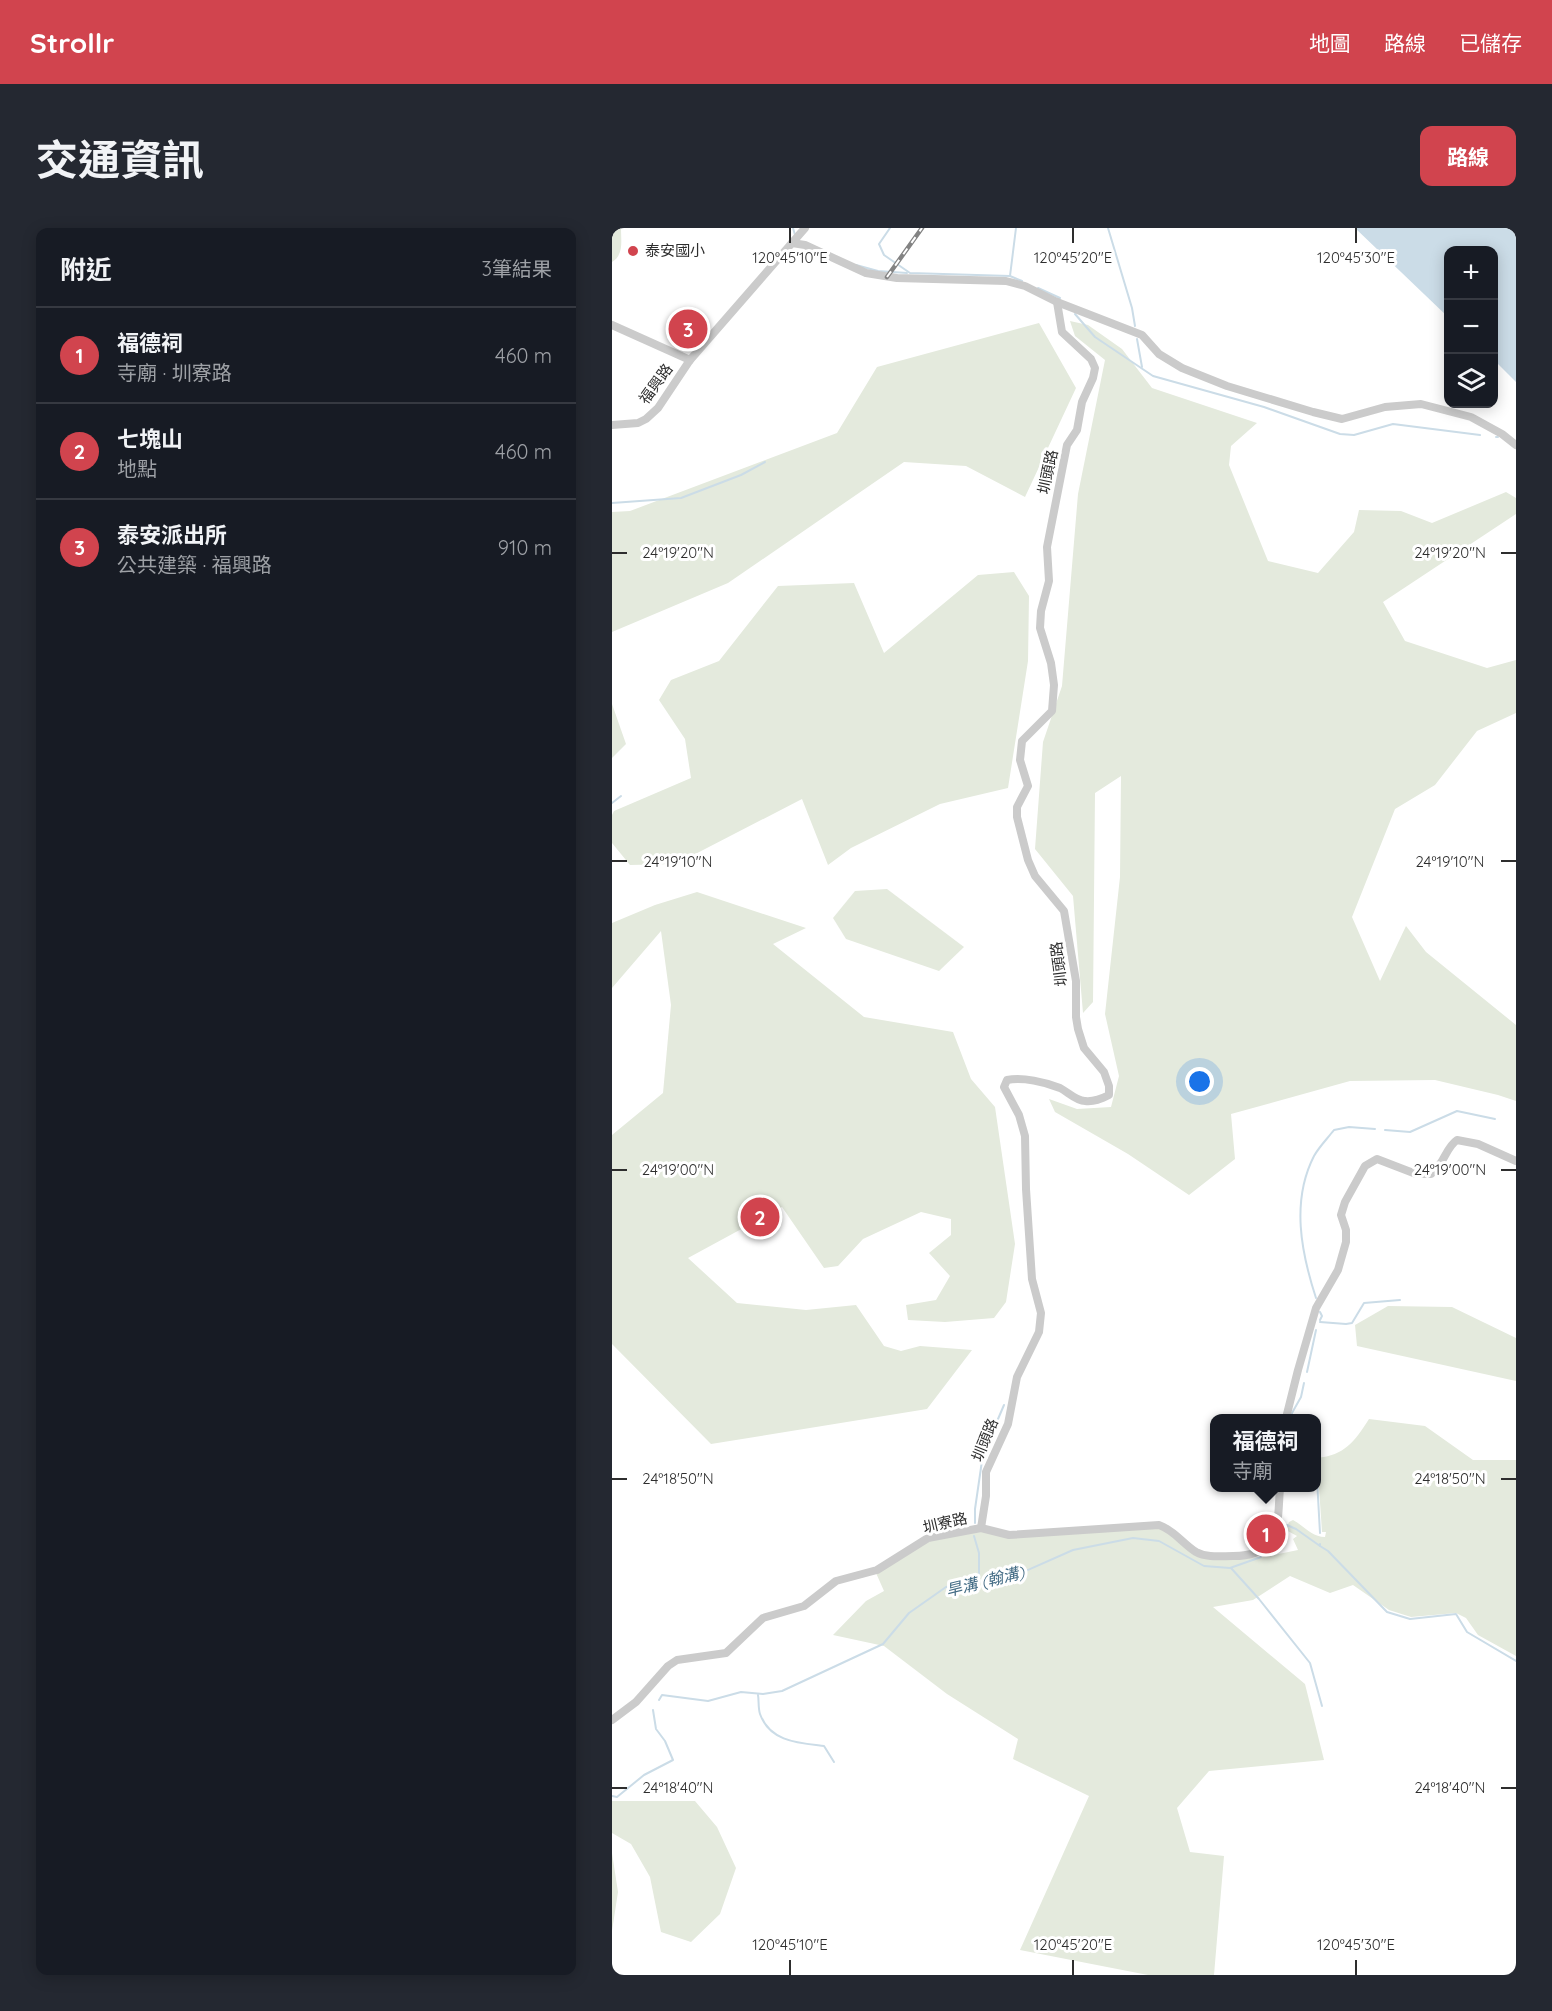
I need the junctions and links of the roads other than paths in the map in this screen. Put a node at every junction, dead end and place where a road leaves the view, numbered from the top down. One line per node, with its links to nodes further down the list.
1 (805, 228): 2 (street, 福興路)
2 (792, 243): 3 (street); 5 (street, 福興路)
3 (1057, 302): 7 (street); 11 (street, 圳頭路)
4 (612, 326): 5 (street)
5 (690, 360): 6 (street, 福興路)
6 (612, 425)
7 (1516, 445)
8 (1516, 1161): 9 (street)
9 (1287, 1414)
10 (1280, 1492): 11 (street, 圳寮路)
11 (981, 1528): 12 (street, 圳寮路)
12 (612, 1720)

